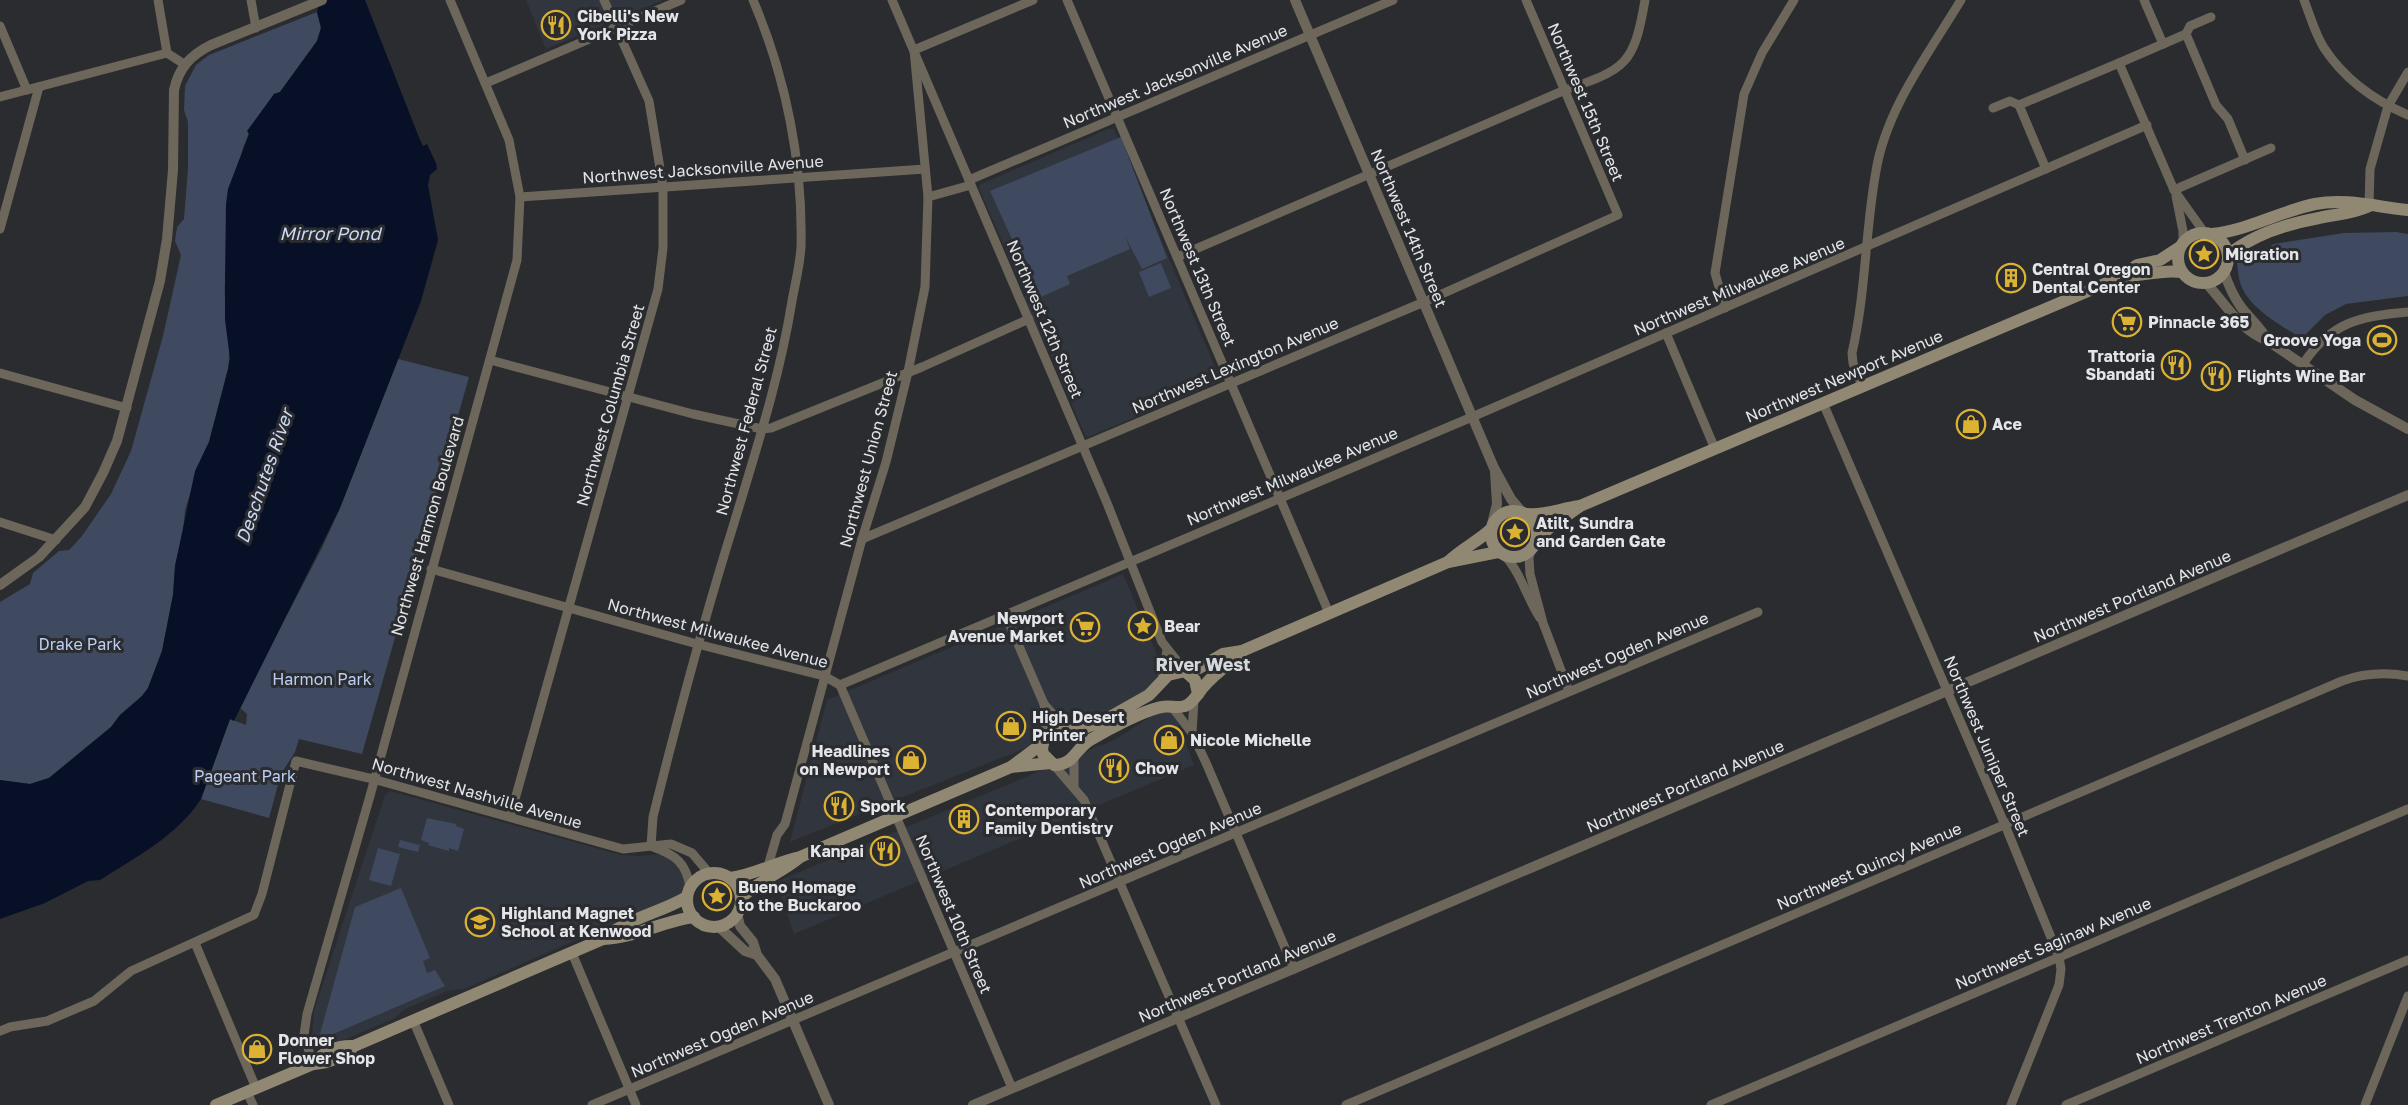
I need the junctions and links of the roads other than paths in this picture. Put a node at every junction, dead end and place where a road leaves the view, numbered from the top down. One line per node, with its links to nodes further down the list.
1 (158, 0): 27 (street)
2 (251, 0): 21 (street)
3 (322, 0): 21 (street)
4 (450, 0): 31 (street, Northwest Harmon Boulevard)
5 (604, 0): 22 (street, Northwest Columbia Street)
6 (681, 0): 22 (street)
7 (753, 0): 47 (street, Northwest Federal Street)
8 (892, 0): 26 (street, Northwest 12th Street)
9 (1033, 0): 26 (street)
10 (1067, 0): 40 (street, Northwest 13th Street)
11 (1295, 0): 24 (street, Northwest 14th Street)
12 (1393, 0): 24 (street, Northwest Jacksonville Avenue)
13 (1527, 0): 34 (street, Northwest 15th Street)
14 (1645, 0): 34 (street)
15 (1794, 0): 67 (street)
16 (1961, 0): 59 (street)
17 (2144, 0): 25 (street)
18 (2304, 0): 37 (street)
19 (2211, 17): 23 (street)
20 (0, 26): 33 (street)
21 (256, 28): 29 (street)
22 (616, 28): 31 (street); 49 (street, Northwest Columbia Street)
23 (2186, 34): 25 (street); 43 (street)
24 (1310, 36): 40 (street, Northwest Jacksonville Avenue); 46 (street, Northwest 14th Street)
25 (2163, 44): 28 (street)
26 (914, 50): 44 (street, Northwest Union Street); 48 (street, Northwest 12th Street)
27 (167, 52): 29 (street); 32 (street)
28 (2119, 63): 36 (street); 41 (street)
29 (184, 64): 80 (street)
30 (2408, 72): 37 (street)
31 (486, 83): 51 (street, Northwest Harmon Boulevard)
32 (39, 87): 33 (street); 56 (street)
33 (27, 90): 35 (street)
34 (1565, 90): 46 (street); 55 (street, Northwest 15th Street)
35 (0, 97)
36 (2019, 105): 38 (street); 45 (street)
37 (2388, 106): 39 (street); 53 (street)
38 (1993, 108)
39 (2408, 115)
40 (1117, 117): 48 (street, Northwest Jacksonville Avenue); 61 (street, Northwest 13th Street)
41 (2147, 125): 45 (street, Northwest Milwaukee Avenue); 50 (street)
42 (2271, 148): 43 (street)
43 (2245, 160): 50 (street)
44 (925, 169): 47 (street, Northwest Jacksonville Avenue); 52 (street, Northwest Union Street)
45 (2046, 169): 59 (street, Northwest Milwaukee Avenue)
46 (1369, 175): 61 (street); 66 (street, Northwest 14th Street)
47 (798, 178): 49 (street, Northwest Jacksonville Avenue); 82 (street, Northwest Federal Street)
48 (970, 183): 52 (street, Northwest Jacksonville Avenue); 69 (street, Northwest 12th Street)
49 (663, 187): 51 (street, Northwest Jacksonville Avenue); 78 (street, Northwest Columbia Street)
50 (2174, 190): 57 (street); 58 (street)
51 (520, 197): 72 (street, Northwest Harmon Boulevard)
52 (928, 197): 74 (street, Northwest Union Street)
53 (2369, 206): 54 (main road); 57 (main road); 60 (main road)
54 (2408, 210)
55 (1618, 215): 66 (street, Northwest Lexington Avenue)
56 (0, 229)
57 (2208, 233): 58 (main road); 60 (main road)
58 (2181, 244): 62 (main road); 64 (main road, Northwest Newport Avenue)
59 (1868, 247): 67 (street, Northwest Milwaukee Avenue); 77 (street)
60 (2228, 255): 63 (main road)
61 (1177, 257): 76 (street, Northwest 13th Street)
62 (2182, 272): 64 (main road, Northwest Newport Avenue); 65 (main road)
63 (2224, 272): 65 (main road); 71 (street)
64 (2121, 277): 77 (main road, Northwest Newport Avenue)
65 (2206, 283): 71 (street)
66 (1424, 302): 76 (street, Northwest Lexington Avenue); 81 (street, Northwest 14th Street)
67 (1725, 308): 70 (street, Northwest Milwaukee Avenue)
68 (2408, 312): 73 (street)
69 (1029, 319): 74 (street); 84 (street, Northwest 12th Street)
70 (1666, 333): 81 (street, Northwest Milwaukee Avenue); 85 (street)
71 (2268, 341): 73 (street)
72 (490, 360): 78 (street); 99 (street, Northwest Harmon Boulevard)
73 (2303, 364): 83 (street)
74 (908, 372): 82 (street); 93 (street, Northwest Union Street)
75 (0, 373): 80 (street)
76 (1231, 384): 84 (street, Northwest Lexington Avenue); 88 (street, Northwest 13th Street)
77 (1862, 386): 79 (main road, Northwest Newport Avenue)
78 (629, 396): 82 (street); 101 (street, Northwest Columbia Street)
79 (1823, 403): 85 (main road, Northwest Newport Avenue); 115 (street, Northwest Juniper Street)
80 (127, 408): 94 (street)
81 (1472, 417): 86 (street, Northwest 14th Street); 88 (street, Northwest Milwaukee Avenue)
82 (762, 429): 106 (street, Northwest Federal Street)
83 (2408, 429)
84 (1082, 445): 93 (street, Northwest Lexington Avenue); 97 (street, Northwest 12th Street)
85 (1714, 449): 89 (main road, Northwest Newport Avenue)
86 (1494, 468): 90 (street, Northwest 14th Street); 92 (street, Northwest 14th Street)
87 (2408, 495): 115 (street, Northwest Portland Avenue)
88 (1280, 498): 97 (street, Northwest Milwaukee Avenue); 103 (street, Northwest 13th Street)
89 (1580, 506): 90 (main road, Northwest Newport Avenue); 95 (main road, Northwest Newport Avenue)
90 (1524, 513): 92 (main road); 95 (main road)
91 (0, 522): 94 (street)
92 (1491, 527): 96 (main road); 98 (main road)
93 (862, 539): 110 (street, Northwest Union Street)
94 (56, 540): 100 (street)
95 (1534, 545): 96 (main road); 105 (street)
96 (1501, 554): 98 (main road); 105 (street)
97 (1130, 561): 104 (street, Northwest Milwaukee Avenue); 107 (street, Northwest 12th Street)
98 (1448, 562): 103 (main road)
99 (431, 569): 101 (street, Northwest Milwaukee Avenue); 125 (street, Northwest Harmon Boulevard)
100 (0, 585)
101 (568, 608): 106 (street, Northwest Milwaukee Avenue); 129 (street, Northwest Columbia Street)
102 (1758, 612): 114 (street, Northwest Ogden Avenue)
103 (1329, 613): 108 (main road)
104 (1005, 614): 113 (street, Northwest Milwaukee Avenue); 117 (street)
105 (1543, 623): 114 (street)
106 (697, 644): 110 (street, Northwest Milwaukee Avenue); 132 (street, Northwest Federal Street)
107 (1167, 650): 109 (street, Northwest 12th Street); 112 (street)
108 (1242, 651): 109 (main road); 116 (main road)
109 (1186, 672): 112 (main road); 116 (main road)
110 (824, 676): 113 (street, Northwest Milwaukee Avenue); 134 (street, Northwest Union Street)
111 (2408, 676): 130 (street, Northwest Quincy Avenue)
112 (1160, 683): 119 (main road)
113 (840, 685): 128 (street, Northwest 10th Street)
114 (1569, 691): 131 (street, Northwest Ogden Avenue)
115 (1947, 691): 130 (street, Northwest Juniper Street); 150 (street, Northwest Portland Avenue)
116 (1196, 697): 118 (main road); 120 (street)
117 (1044, 704): 119 (street); 121 (street)
118 (1170, 707): 120 (street); 122 (main road)
119 (1068, 730): 121 (main road)
120 (1192, 733): 131 (street)
121 (1044, 740): 123 (main road); 124 (main road)
122 (1076, 754): 123 (main road); 126 (street)
123 (1052, 764): 124 (main road); 126 (street)
124 (1011, 767): 128 (main road)
125 (373, 780): 129 (street, Northwest Nashville Avenue); 144 (street, Northwest Nashville Avenue); 156 (street, Northwest Harmon Boulevard)
126 (1074, 786): 137 (street)
127 (2408, 809): 148 (street, Northwest Saginaw Avenue)
128 (896, 815): 133 (main road); 145 (street, Northwest 10th Street)
129 (510, 817): 132 (street, Northwest Nashville Avenue)
130 (2005, 825): 148 (street, Northwest Juniper Street); 160 (street, Northwest Quincy Avenue)
131 (1236, 834): 137 (street, Northwest Ogden Avenue); 150 (street)
132 (651, 846): 135 (street, Northwest Nashville Avenue); 138 (street)
133 (801, 856): 134 (main road); 139 (main road)
134 (768, 866): 136 (main road)
135 (709, 873): 136 (main road); 138 (main road)
136 (730, 878): 139 (main road)
137 (1119, 883): 145 (street, Northwest Ogden Avenue); 152 (street)
138 (689, 892): 141 (main road); 143 (main road)
139 (741, 898): 140 (main road)
140 (737, 913): 142 (main road); 147 (street)
141 (694, 917): 142 (main road); 143 (main road)
142 (718, 926): 147 (street)
143 (603, 939): 146 (main road)
144 (195, 943): 155 (street); 159 (street)
145 (954, 952): 154 (street, Northwest Ogden Avenue); 157 (street, Northwest 10th Street)
146 (572, 953): 153 (main road); 158 (street)
147 (757, 955): 154 (street)
148 (2059, 957): 169 (street, Northwest Saginaw Avenue); 170 (street, Northwest Juniper Street)
149 (2408, 960): 171 (street, Northwest Trenton Avenue)
150 (1294, 969): 152 (street, Northwest Portland Avenue)
151 (2408, 996): 172 (street)
152 (1179, 1018): 157 (street, Northwest Portland Avenue); 168 (street)
153 (413, 1020): 156 (main road); 163 (street)
154 (793, 1020): 158 (street, Northwest Ogden Avenue); 166 (street)
155 (0, 1031)
156 (313, 1064): 159 (main road)
157 (1012, 1088): 167 (street, Northwest Portland Avenue)
158 (630, 1089): 164 (street, Northwest Ogden Avenue); 165 (street)
159 (252, 1090): 161 (main road); 162 (street)
160 (1351, 1104)
161 (216, 1105)
162 (253, 1105)
163 (449, 1105)
164 (592, 1105)
165 (636, 1105)
166 (829, 1105)
167 (973, 1105)
168 (1216, 1105)
169 (1710, 1105)
170 (2011, 1105)
171 (2066, 1105)
172 (2366, 1105)

